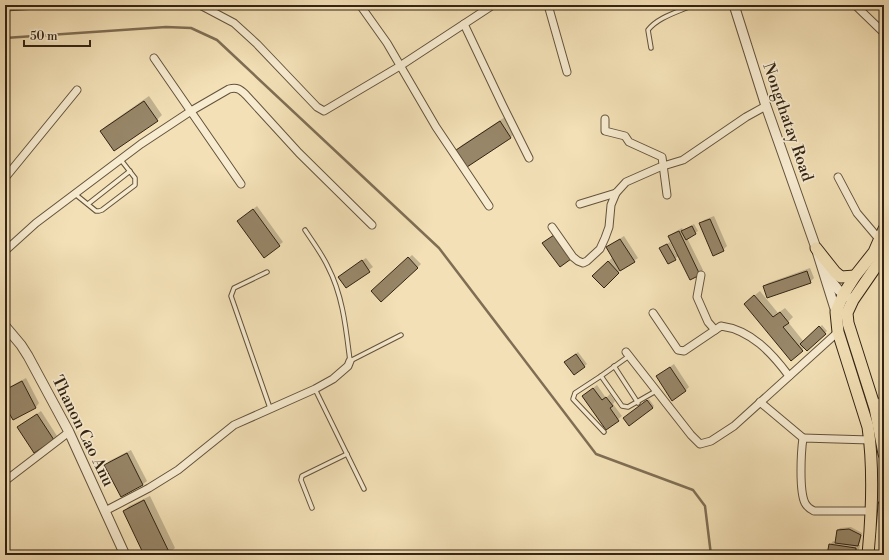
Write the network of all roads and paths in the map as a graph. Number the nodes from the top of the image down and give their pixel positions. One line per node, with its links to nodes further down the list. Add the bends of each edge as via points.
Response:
1 (32, 5): 2 (street); 10 (street)
2 (38, 5)
3 (200, 5): 15 (street, via 234,23 317,107 324,111)
4 (360, 5): 15 (street)
5 (493, 5): 11 (street)
6 (548, 5): 16 (street)
7 (693, 5): 13 (lane, via 652,25 648,30)
8 (734, 5): 18 (street, Nongthatay Road)
9 (855, 5): 12 (street)
10 (5, 7)
11 (464, 24): 15 (street); 21 (street)
12 (884, 32)
13 (651, 48)
14 (154, 58): 19 (street)
15 (400, 66): 33 (street, via 436,127)
16 (567, 72)
17 (77, 90): 26 (street)
18 (766, 106): 23 (street, via 684,160); 39 (street, Nongthatay Road)
19 (191, 111): 22 (street); 27 (street); 34 (street, via 229,90 240,90 299,153)
20 (604, 119): 23 (street, via 605,132 625,136 629,142 661,156)
21 (529, 158)
22 (121, 160): 24 (lane); 29 (street)
23 (663, 166): 28 (street, via 626,182); 30 (street)
24 (130, 171): 31 (lane); 31 (lane, via 135,178 135,185 99,211)
25 (838, 177): 38 (street, via 857,213)
26 (5, 178)
27 (241, 184)
28 (616, 193): 32 (street); 35 (street, via 611,205 610,227 600,249 587,262 582,263 573,257)
29 (75, 194): 31 (lane); 40 (street, via 36,223)
30 (667, 195)
31 (88, 204)
32 (580, 204)
33 (489, 206)
34 (372, 224)
35 (552, 227)
36 (884, 229): 38 (main road)
37 (305, 230): 54 (lane, via 328,268 339,294)
38 (879, 239): 44 (main road, via 874,252)
39 (816, 248): 44 (main road, via 835,272 841,276); 45 (street, via 832,282); 48 (street)
40 (5, 251)
41 (884, 255): 46 (main road)
42 (267, 272): 63 (lane, via 234,288 231,296)
43 (701, 274): 50 (street, via 697,297 708,322)
44 (855, 276): 45 (main road)
45 (843, 295): 46 (street); 48 (main road)
46 (853, 300): 48 (main road)
47 (653, 313): 50 (street, via 678,350 684,351)
48 (841, 313): 51 (main road); 64 (main road, via 848,323)
49 (5, 326): 65 (street, Thanon Cao Anu, via 28,356)
50 (715, 330): 57 (street, via 721,326 732,327 754,339 775,357)
51 (838, 332): 57 (street); 68 (main road)
52 (401, 334): 54 (lane)
53 (627, 354): 55 (lane); 59 (street)
54 (350, 361): 58 (street, via 344,371)
55 (614, 366): 56 (lane); 62 (lane)
56 (601, 376): 62 (lane, via 624,407); 66 (lane, via 575,393 573,399)
57 (789, 376): 61 (street)
58 (315, 389): 63 (street); 69 (lane)
59 (656, 391): 61 (street, via 700,444 711,441 728,430); 62 (lane)
60 (884, 398): 64 (street)
61 (760, 402): 67 (street)
62 (638, 403)
63 (270, 408): 75 (street, via 234,425 178,470)
64 (875, 408): 70 (main road)
65 (69, 432): 71 (street); 75 (street, Thanon Cao Anu)
66 (604, 432)
67 (803, 438): 68 (street); 76 (street, via 802,494 810,509)
68 (870, 440): 76 (main road)
69 (347, 454): 72 (lane); 74 (lane, via 302,476 301,480)
70 (884, 454)
71 (5, 481)
72 (364, 489)
73 (884, 505): 77 (main road)
74 (312, 508)
75 (105, 511): 78 (street, Thanon Cao Anu)
76 (872, 511): 79 (main road)
77 (882, 547)
78 (125, 555)
79 (868, 555)

